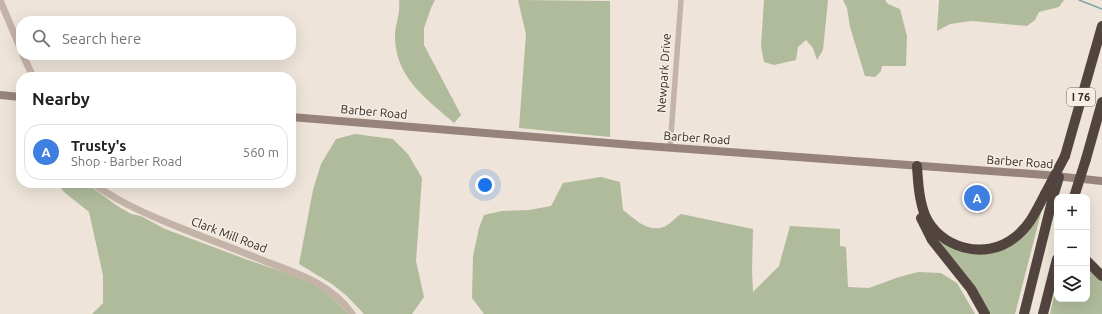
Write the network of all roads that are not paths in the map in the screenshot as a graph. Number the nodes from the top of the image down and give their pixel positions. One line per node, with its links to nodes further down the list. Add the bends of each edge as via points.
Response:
1 (0, 0): 4 (street)
2 (681, 0): 11 (street, Newpark Drive)
3 (1102, 26): 18 (highway, I 76, bridge, via 1065,156)
4 (16, 38)
5 (25, 60): 6 (street)
6 (30, 72)
7 (0, 95): 8 (main road)
8 (16, 97)
9 (1102, 102): 12 (highway, I 76)
10 (296, 117): 11 (main road, Barber Road)
11 (670, 148): 13 (main road, Barber Road)
12 (1086, 159): 16 (highway, I 76, bridge); 17 (highway, bridge)
13 (913, 166): 14 (main road, Barber Road); 18 (highway, via 926,215 931,224 949,241 966,248 995,248 1009,242 1031,222); 23 (highway, via 918,210 924,225)
14 (1102, 180)
15 (100, 188): 22 (street, Clark Mill Road, via 130,207 304,276 336,296)
16 (1075, 194)
17 (1080, 194)
18 (1049, 195): 24 (highway)
19 (1090, 264): 21 (highway)
20 (1055, 266): 25 (highway)
21 (1102, 276)
22 (352, 314)
23 (985, 314)
24 (1024, 314)
25 (1043, 314)

